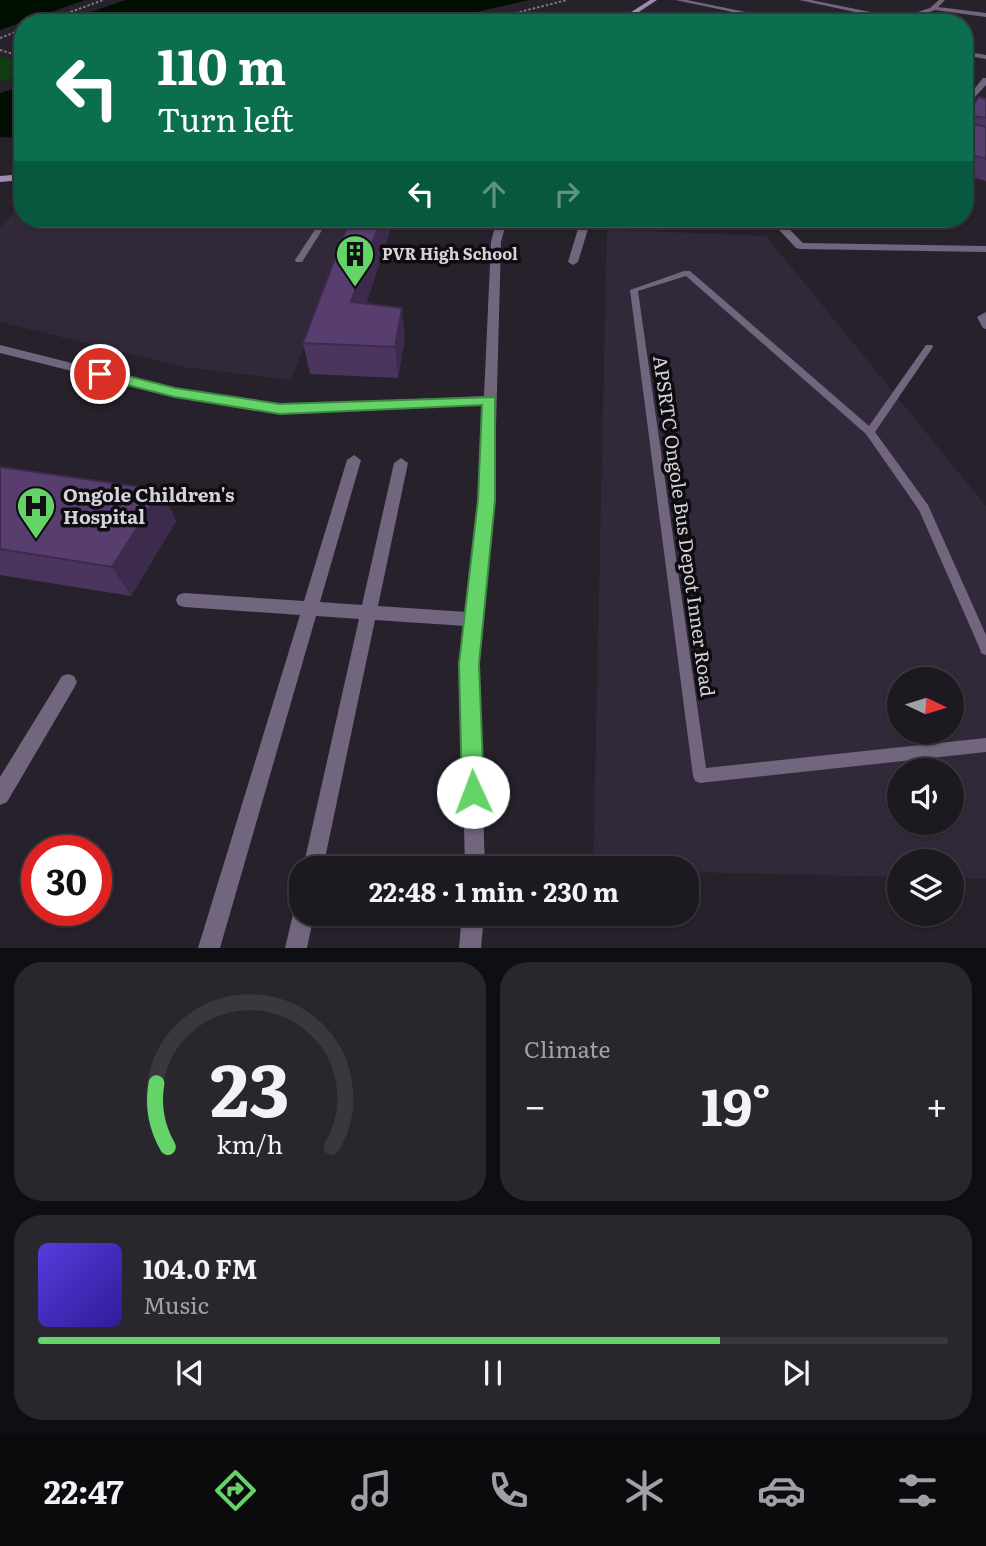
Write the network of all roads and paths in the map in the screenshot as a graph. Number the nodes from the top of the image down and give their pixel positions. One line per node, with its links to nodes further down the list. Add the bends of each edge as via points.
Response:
1 (103, 0): 9 (path)
2 (567, 0): 10 (path)
3 (654, 0): 11 (street)
4 (678, 0): 12 (street)
5 (802, 0): 7 (street)
6 (942, 0): 8 (street)
7 (828, 2): 13 (street)
8 (935, 8): 14 (street); 15 (street)
9 (65, 14)
10 (512, 14)
11 (631, 14)
12 (750, 14)
13 (876, 14)
14 (918, 14)
15 (986, 15)
16 (986, 80): 17 (street)
17 (973, 96)
18 (319, 228): 23 (lane)
19 (500, 228): 29 (street)
20 (583, 228): 24 (street)
21 (783, 228): 22 (street, via 800,246)
22 (986, 249)
23 (299, 260)
24 (573, 261)
25 (986, 315): 26 (lane, via 981,317)
26 (986, 326)
27 (929, 347): 30 (lane)
28 (0, 349): 29 (street, via 175,393 280,409)
29 (490, 400): 36 (street, via 487,500)
30 (870, 432): 37 (lane, APSRTC Ongole Bus Depot Inner Road, via 924,508); 39 (lane, APSRTC Ongole Bus Depot Inner Road, via 687,274 634,290 700,775)
31 (354, 460): 34 (street)
32 (401, 463): 35 (street)
33 (184, 600): 34 (street)
34 (311, 610): 35 (street); 45 (street)
35 (370, 615): 36 (street); 41 (street)
36 (474, 620): 42 (street, via 469,664)
37 (986, 649)
38 (68, 682): 40 (street)
39 (986, 746)
40 (0, 795)
41 (316, 856)
42 (475, 856)
43 (300, 926): 46 (street)
44 (472, 926): 47 (street)
45 (209, 947)
46 (296, 947)
47 (470, 947)

